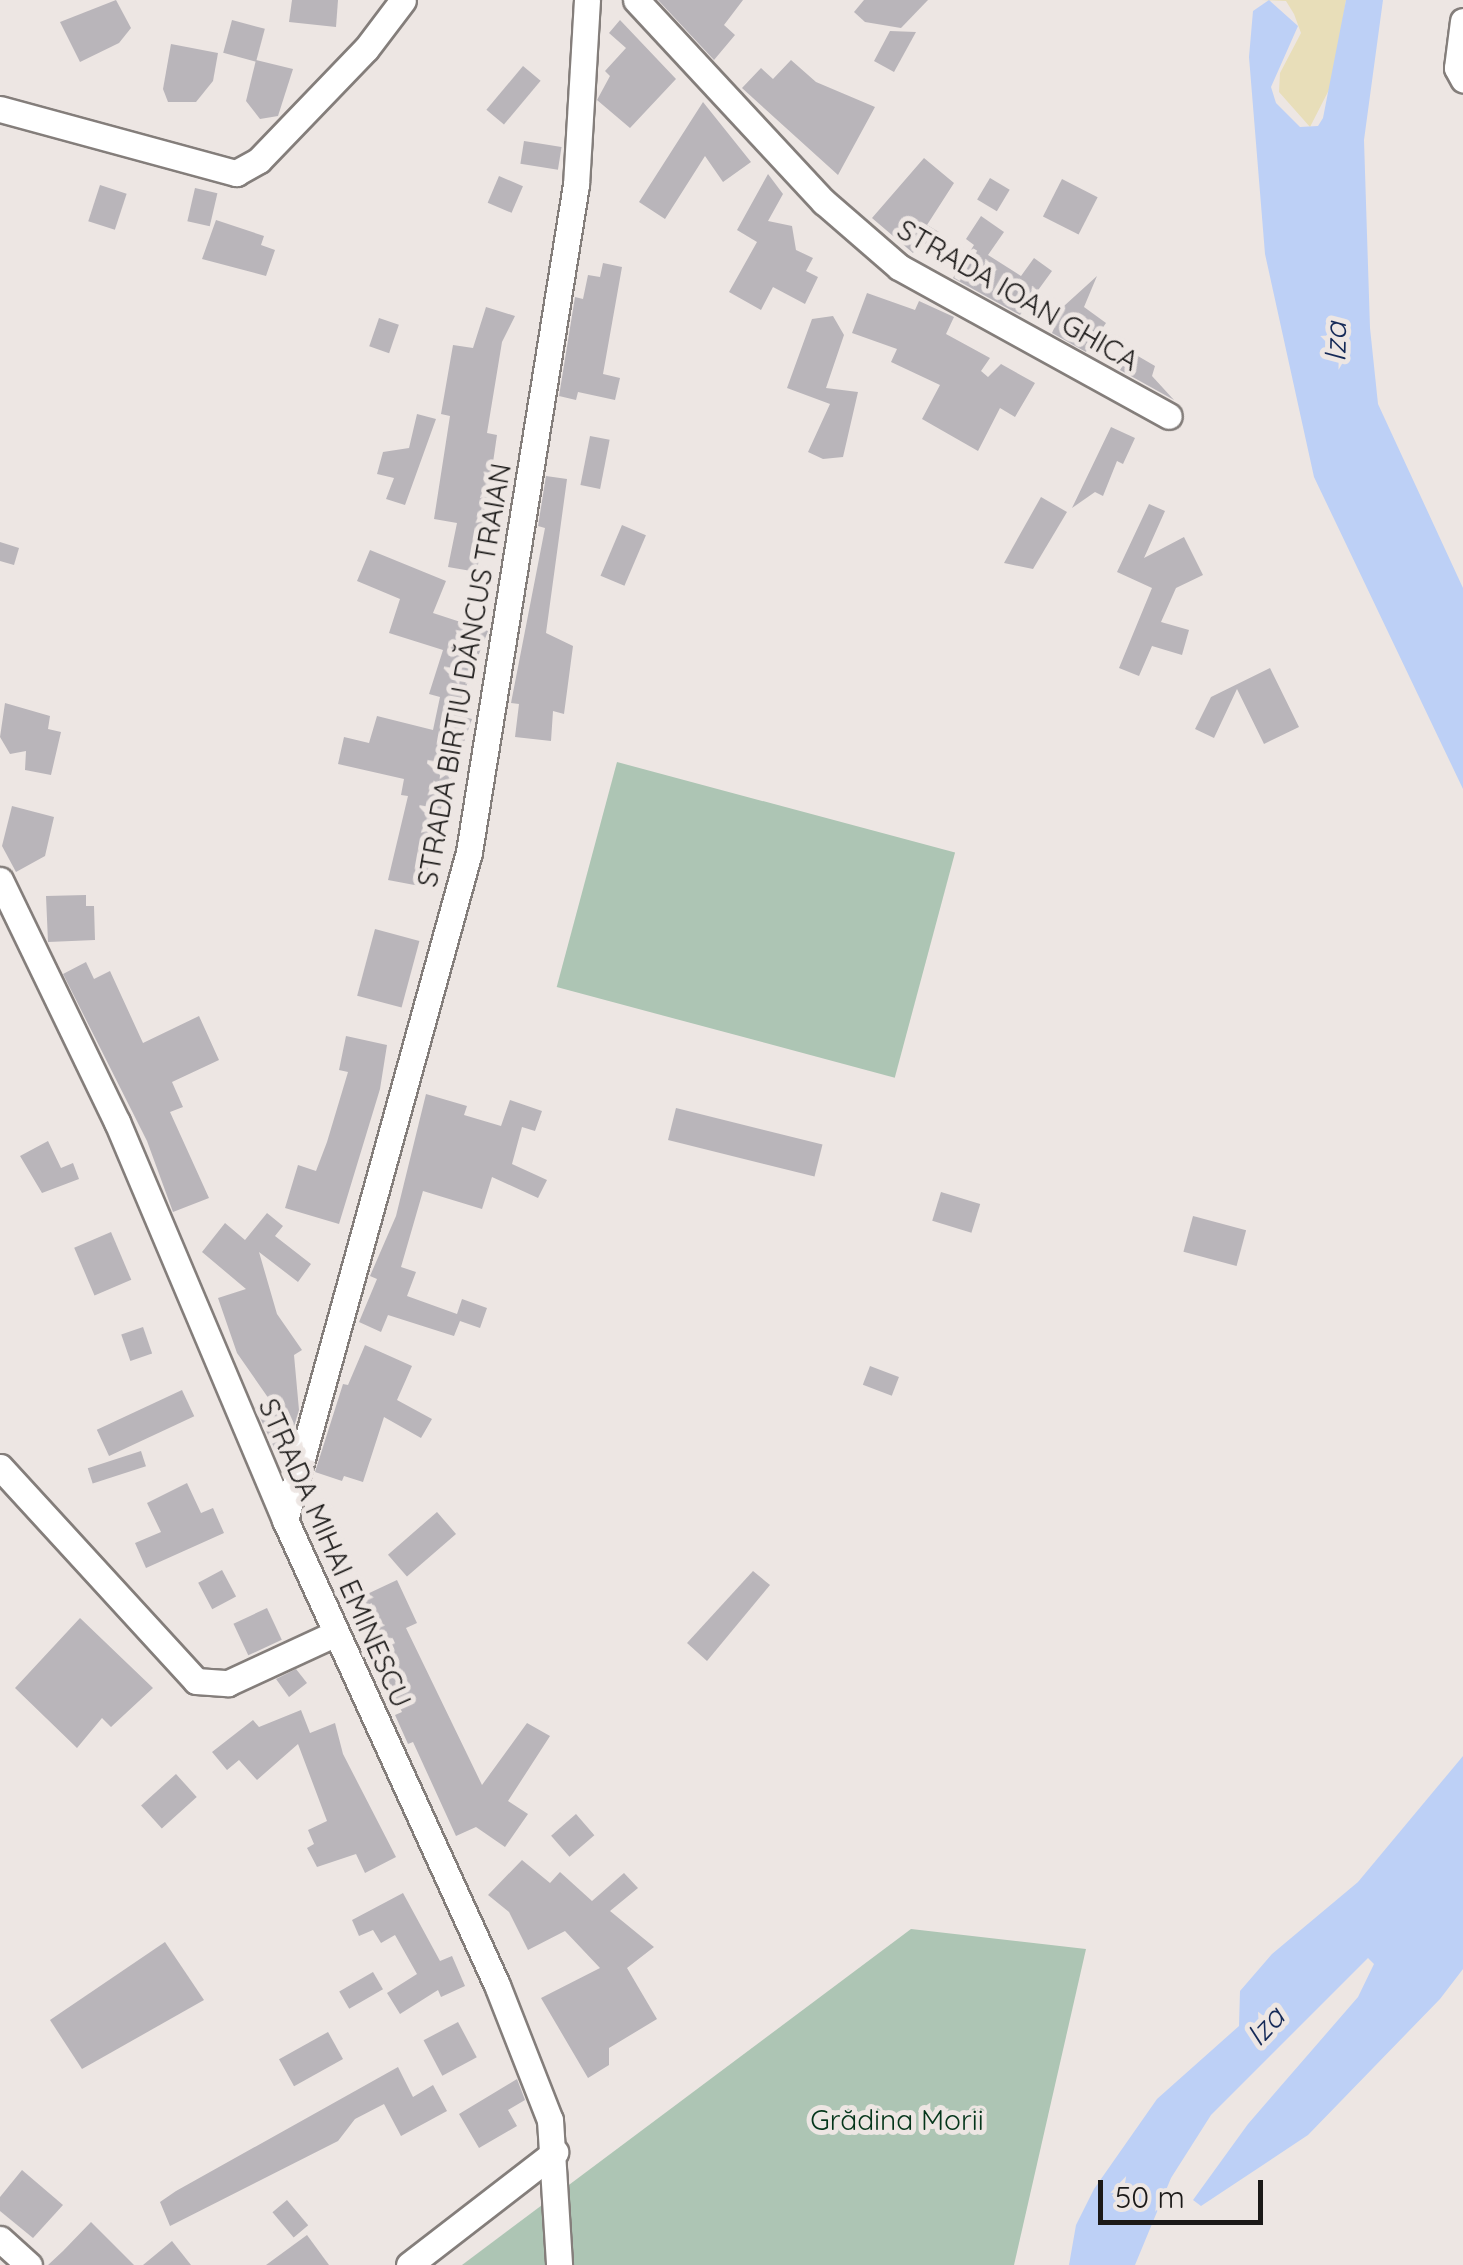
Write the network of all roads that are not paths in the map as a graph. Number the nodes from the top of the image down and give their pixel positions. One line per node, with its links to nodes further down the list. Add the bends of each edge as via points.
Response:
1 (404, 0): 6 (street, via 259,160 236,173)
2 (587, 0): 10 (street, STRADA BIRTIU DĂNCUS TRAIAN, via 576,185 469,852)
3 (636, 0): 7 (street, STRADA IOAN GHICA, via 824,202 898,267)
4 (1463, 21): 5 (street, via 1457,68)
5 (1463, 79)
6 (0, 109)
7 (1169, 416)
8 (0, 880): 10 (street, STRADA MIHAI EMINESCU, via 116,1122)
9 (0, 1467): 11 (street, via 196,1680 228,1683)
10 (285, 1520): 11 (street, STRADA MIHAI EMINESCU)
11 (336, 1633): 12 (street, STRADA MIHAI EMINESCU, via 497,1984)
12 (556, 2152): 15 (street); 16 (street, STRADA MIHAI EMINESCU)
13 (0, 2239): 14 (street)
14 (29, 2265)
15 (409, 2265)
16 (559, 2265)

